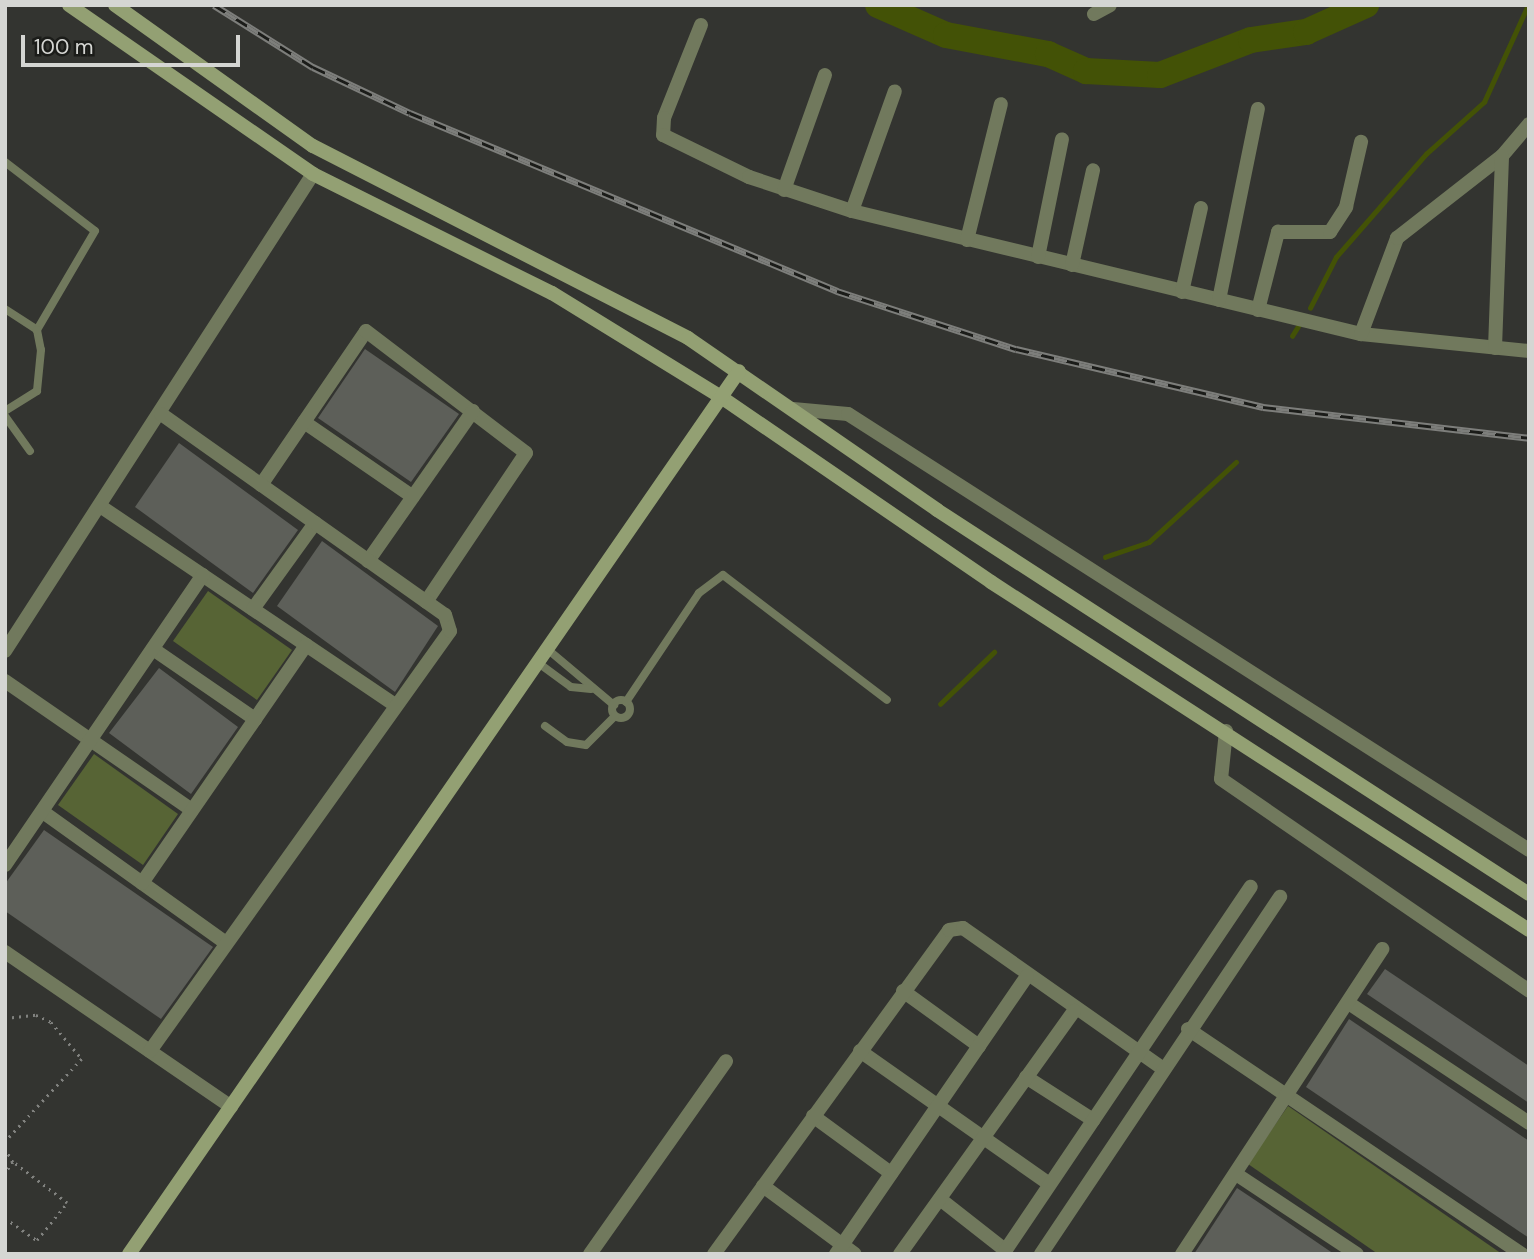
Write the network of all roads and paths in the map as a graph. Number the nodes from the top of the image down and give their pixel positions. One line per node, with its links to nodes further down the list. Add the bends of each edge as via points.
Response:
1 (69, 5): 16 (main road)
2 (115, 5): 31 (main road, via 313,146 555,268)
3 (1110, 5): 4 (street)
4 (1094, 14)
5 (701, 25): 17 (street, via 663,118 663,135)
6 (825, 75): 17 (street)
7 (895, 91): 19 (street)
8 (1001, 104): 20 (street)
9 (1258, 109): 24 (street)
10 (1529, 124): 13 (street)
11 (1062, 139): 21 (street)
12 (1361, 142): 26 (street, via 1346,206 1330,232 1278,232)
13 (1502, 156): 28 (street, via 1396,238); 29 (street)
14 (5, 162): 27 (lane, via 95,231)
15 (1093, 170): 22 (street)
16 (313, 174): 32 (main road, via 552,293); 36 (street)
17 (784, 190): 19 (street)
18 (1200, 208): 23 (street)
19 (852, 211): 20 (street)
20 (967, 240): 21 (street)
21 (1038, 257): 22 (street)
22 (1072, 265): 23 (street)
23 (1182, 292): 24 (street)
24 (1219, 300): 26 (street)
25 (5, 309): 27 (lane)
26 (1258, 310): 28 (street)
27 (37, 330): 35 (lane, via 37,391)
28 (1361, 334): 29 (street)
29 (1495, 348): 30 (street)
30 (1529, 351)
31 (739, 371): 32 (main road); 33 (main road)
32 (721, 397): 48 (main road); 61 (main road, via 991,582)
33 (793, 409): 65 (street, via 848,414); 69 (main road, via 949,518)
34 (473, 411): 37 (street, via 366,331); 40 (street); 45 (street, via 521,445 526,462)
35 (5, 413): 38 (lane)
36 (161, 414): 39 (street); 41 (street)
37 (304, 422): 39 (street); 40 (street)
38 (30, 451)
39 (261, 485): 42 (street)
40 (413, 497): 43 (street)
41 (100, 506): 44 (street); 50 (street)
42 (315, 523): 43 (street); 46 (street)
43 (368, 561): 45 (street)
44 (203, 575): 46 (street); 49 (street)
45 (426, 602): 57 (street, via 446,615 450,631)
46 (253, 609): 47 (street)
47 (306, 645): 57 (street); 59 (street)
48 (546, 648): 51 (main road); 53 (lane)
49 (153, 649): 59 (street); 62 (street)
50 (5, 651)
51 (537, 662): 53 (lane, via 571,687); 91 (main road)
52 (5, 681): 62 (street)
53 (591, 689): 56 (lane)
54 (887, 700): 55 (lane, via 723,575 699,593)
55 (626, 702): 56 (lane); 58 (lane, via 629,715)
56 (614, 705): 58 (lane)
57 (396, 706): 72 (street)
58 (615, 716): 60 (lane, via 586,746 567,742)
59 (255, 719): 63 (street)
60 (545, 726)
61 (1226, 731): 71 (main road); 77 (street, via 1221,779)
62 (92, 741): 63 (street); 64 (street)
63 (192, 810): 67 (street)
64 (43, 812): 66 (street); 67 (street)
65 (1529, 850)
66 (5, 865)
67 (142, 883): 72 (street)
68 (1251, 887): 85 (street)
69 (1529, 894)
70 (1280, 897): 81 (street)
71 (1529, 930)
72 (226, 943): 83 (street)
73 (1382, 949): 78 (street)
74 (5, 952): 83 (street)
75 (1027, 976): 76 (street, via 955,927); 79 (street); 82 (street)
76 (902, 991): 82 (street); 84 (street)
77 (1529, 991)
78 (1350, 1004): 89 (street); 94 (street)
79 (1074, 1011): 85 (street); 88 (street)
80 (5, 1018): 96 (path, via 36,1015 51,1022 82,1059)
81 (1188, 1029): 87 (street); 89 (street)
82 (979, 1046): 90 (street)
83 (150, 1051): 91 (street)
84 (860, 1051): 90 (street); 92 (street)
85 (1138, 1052): 87 (street); 93 (street)
86 (726, 1061): 109 (street)
87 (1161, 1068): 113 (street)
88 (1026, 1077): 93 (street); 95 (street)
89 (1286, 1098): 101 (street); 116 (street)
90 (939, 1104): 95 (street); 99 (street)
91 (231, 1107): 108 (main road)
92 (813, 1116): 99 (street); 103 (street)
93 (1093, 1120): 102 (street)
94 (1529, 1123)
95 (984, 1137): 102 (street); 104 (street)
96 (5, 1142)
97 (5, 1147): 98 (path)
98 (13, 1162): 100 (path); 105 (path, via 67,1203 37,1240)
99 (891, 1173): 106 (street)
100 (5, 1174)
101 (1236, 1174): 114 (street); 115 (street)
102 (1049, 1184): 107 (street)
103 (762, 1186): 106 (street); 110 (street)
104 (940, 1199): 107 (street); 112 (street)
105 (5, 1218)
106 (839, 1250): 111 (street)
107 (1004, 1252)
108 (129, 1254)
109 (590, 1254)
110 (714, 1254)
111 (855, 1254)
112 (900, 1254)
113 (1041, 1254)
114 (1182, 1254)
115 (1357, 1254)
116 (1522, 1254)

